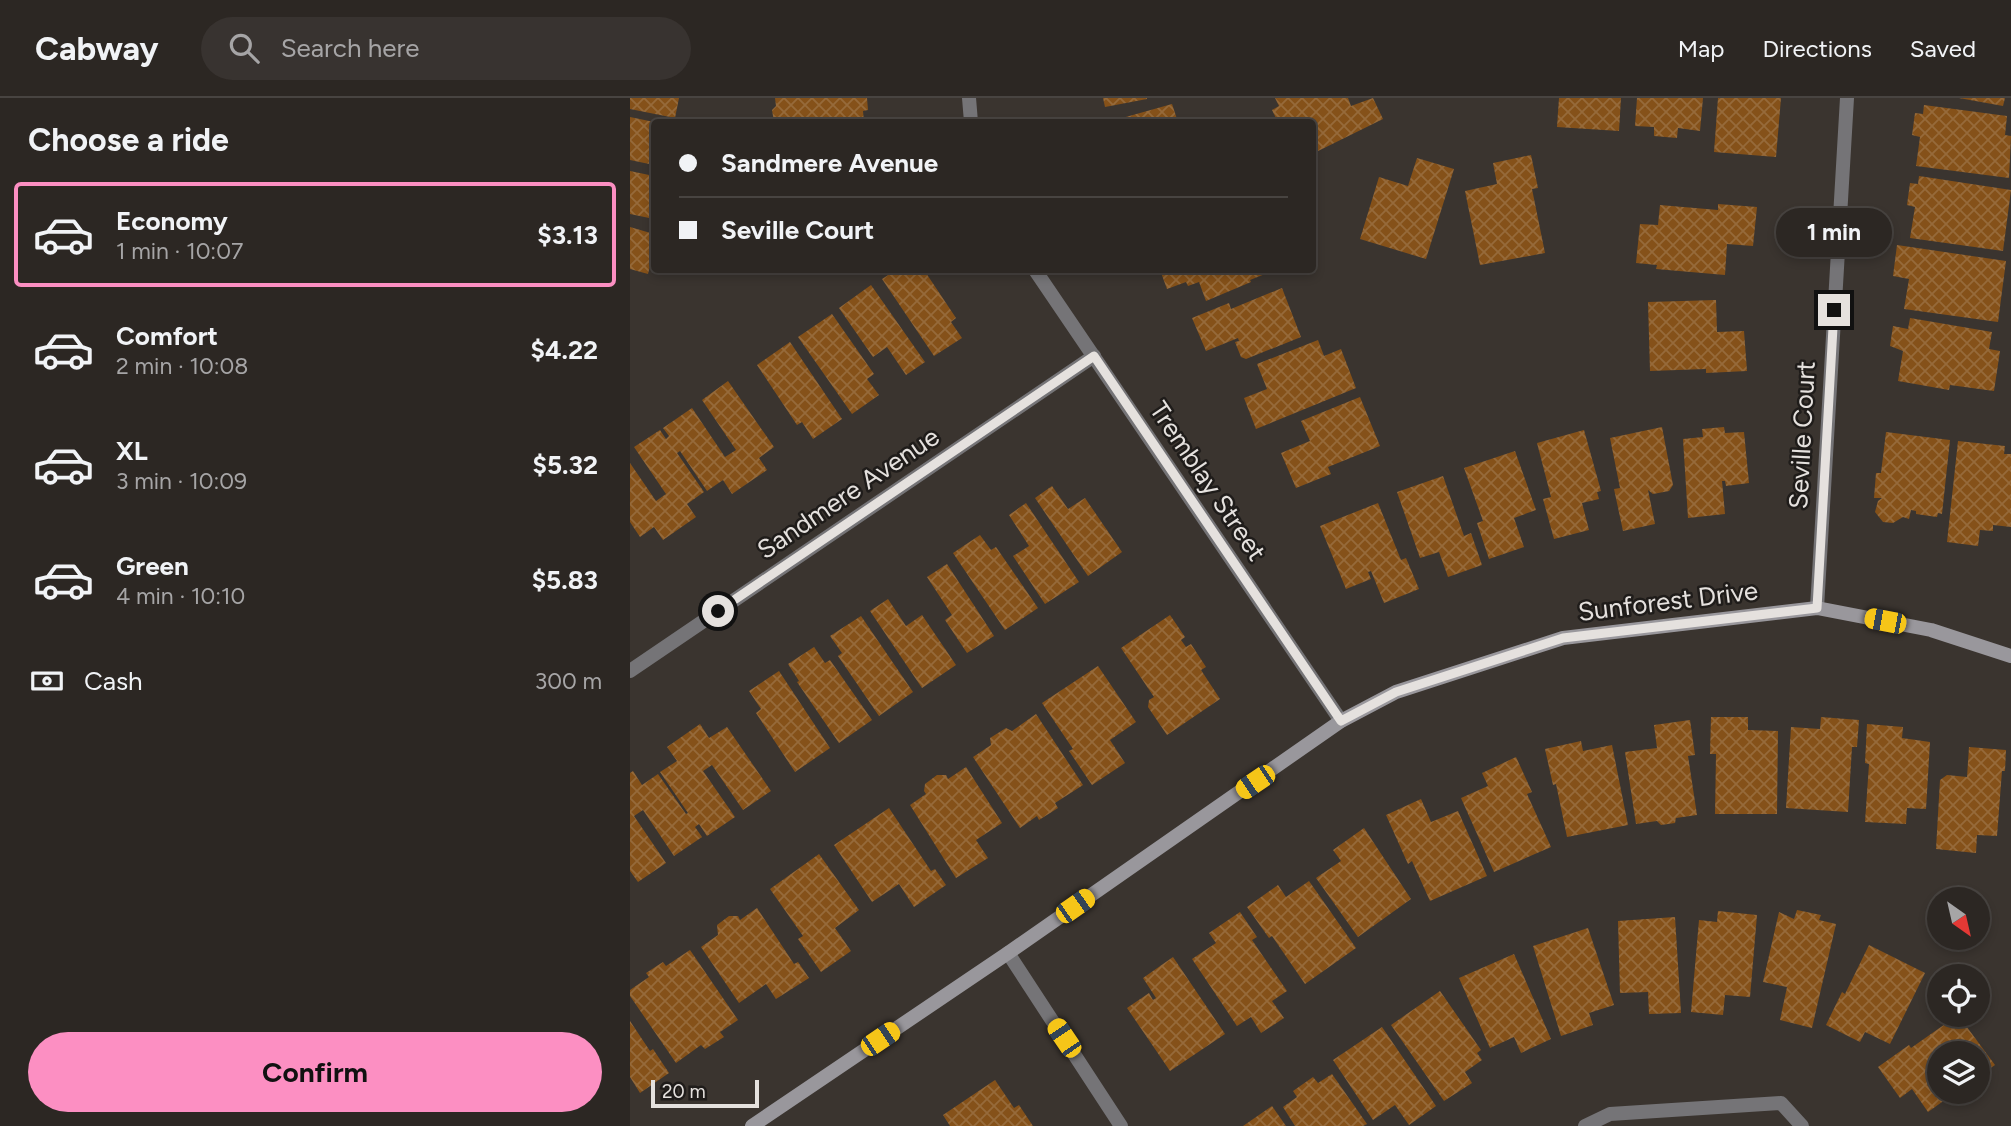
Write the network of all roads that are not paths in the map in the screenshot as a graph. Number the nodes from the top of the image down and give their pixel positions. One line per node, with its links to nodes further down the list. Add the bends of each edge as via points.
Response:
1 (970, 98): 3 (street)
2 (1847, 98): 6 (street, Seville Court)
3 (971, 119)
4 (1037, 273): 5 (street, Tremblay Street)
5 (1094, 356): 8 (street, Sandmere Avenue); 9 (street, Tremblay Street)
6 (1817, 608): 7 (street, Sunforest Drive, via 1931,630); 9 (street, Sunforest Drive, via 1563,638 1396,692)
7 (2011, 656)
8 (630, 671)
9 (1341, 721): 10 (street, Sunforest Drive)
10 (1008, 953): 11 (street, Sunforest Drive); 12 (street)
11 (752, 1126)
12 (1121, 1126)
13 (1585, 1126): 14 (street, via 1610,1114 1781,1103)
14 (1802, 1126)

